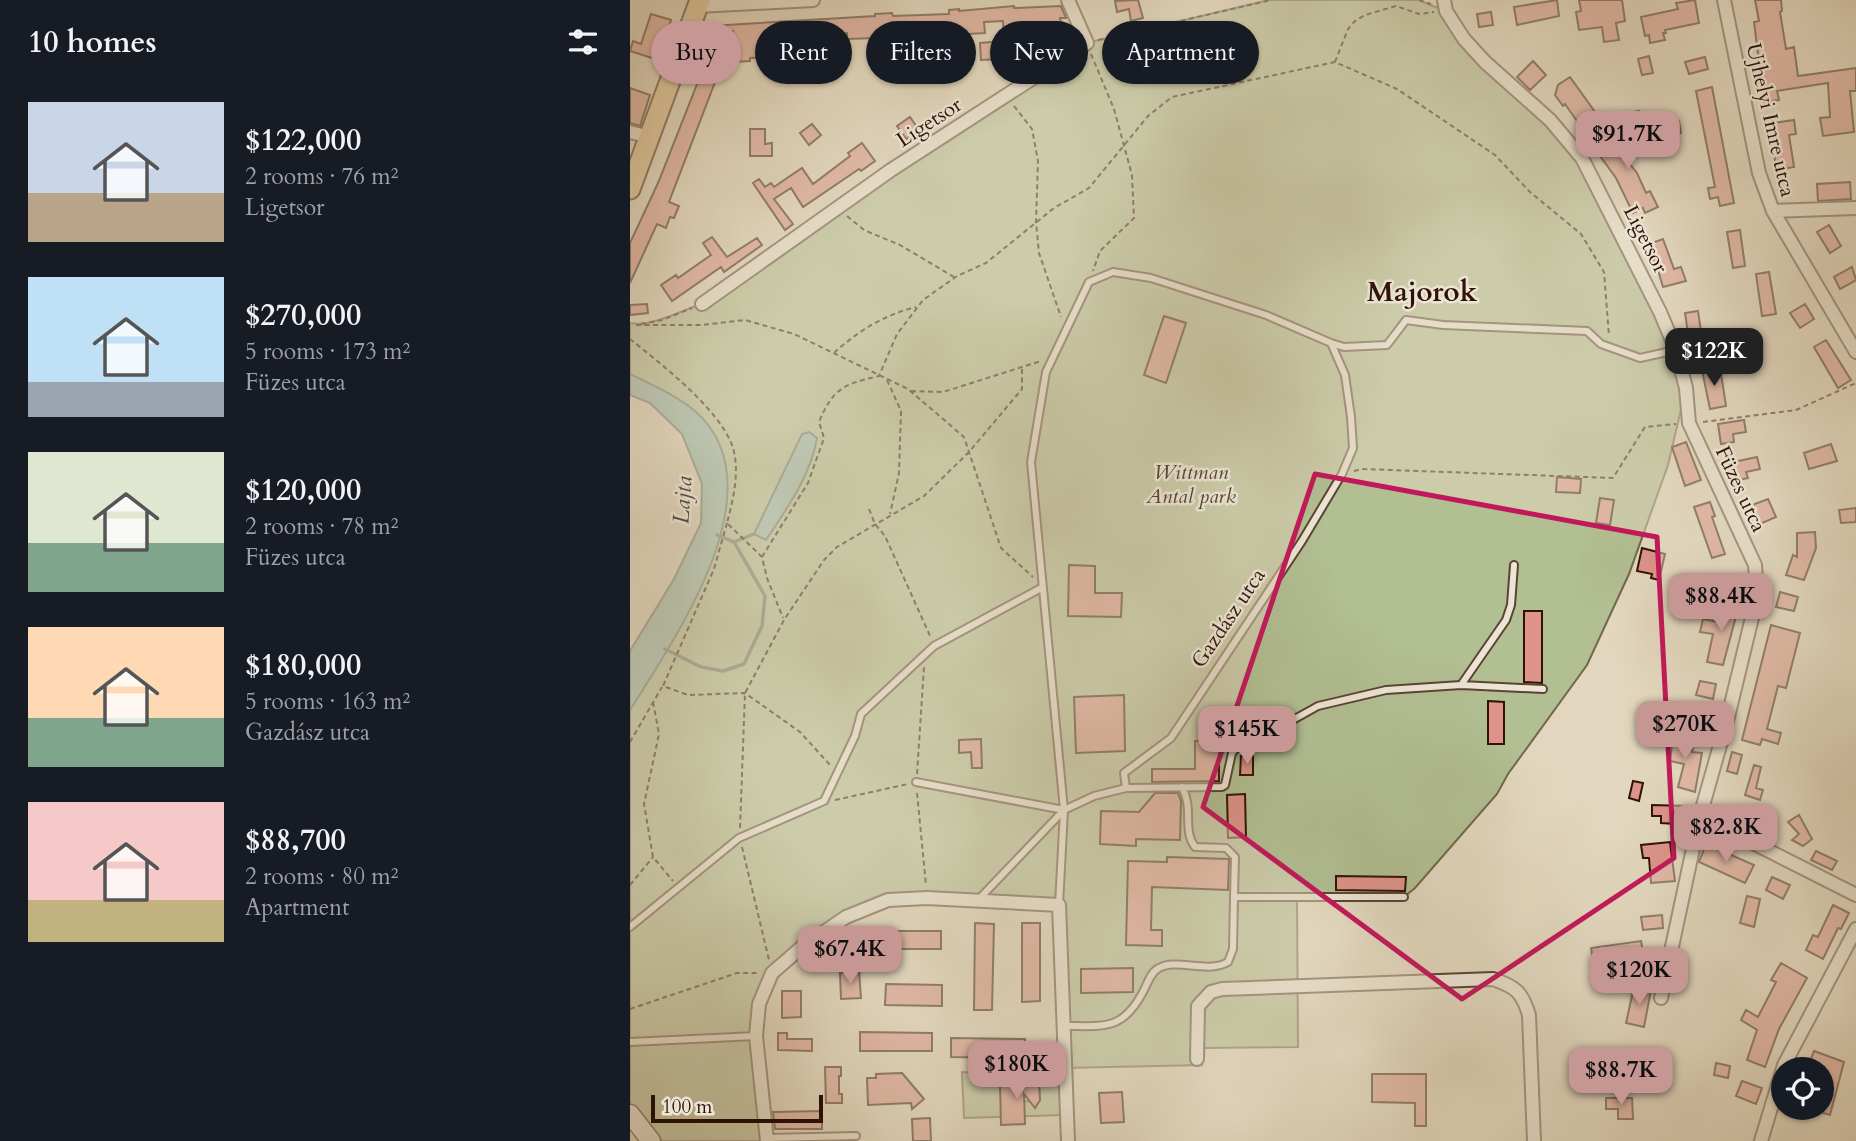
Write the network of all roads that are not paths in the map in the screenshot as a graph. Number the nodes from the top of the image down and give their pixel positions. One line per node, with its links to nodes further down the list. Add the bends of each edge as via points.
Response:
1 (813, 0): 4 (street)
2 (1068, 0): 11 (street, Ligetsor, via 1087,43 891,170)
3 (1724, 0): 10 (street, Ujhelyi Imre utca, via 1759,173)
4 (699, 3): 7 (main road)
5 (1445, 5): 13 (street, Ligetsor, via 1464,39 1582,158)
6 (630, 132): 7 (street)
7 (650, 137): 8 (main road)
8 (630, 189)
9 (1856, 208): 10 (street)
10 (1773, 211): 14 (street, Ujhelyi Imre utca)
11 (702, 303)
12 (1331, 343): 13 (lane, via 1344,347 1387,345 1406,320 1587,331 1601,344 1640,358); 17 (lane, via 1266,315 1151,278 1113,272 1089,282 1046,372 1031,462); 21 (lane, Gazdász utca, via 1345,375 1351,417 1353,448 1342,474 1171,738 1124,773)
13 (1676, 350): 15 (street, Ligetsor)
14 (1856, 352)
15 (1689, 424): 24 (street, Füzes utca, via 1755,565 1757,597)
16 (1514, 565): 18 (lane, via 1506,620)
17 (1043, 587): 23 (lane); 30 (lane, via 934,646 861,714 824,801 739,838)
18 (1461, 685): 19 (lane); 22 (lane, via 1386,690 1318,706 1239,745 1222,787)
19 (1543, 688)
20 (916, 782): 23 (lane)
21 (1126, 788): 22 (lane); 23 (lane)
22 (1182, 788): 26 (lane, via 1188,798 1189,839 1195,847 1226,848 1235,858)
23 (1064, 810): 28 (lane); 29 (lane)
24 (1700, 816): 25 (street); 32 (street, Füzes utca)
25 (1856, 895)
26 (1234, 897): 27 (lane); 33 (lane, via 1233,949 1228,962 1213,967 1157,968 1120,1022 1105,1027)
27 (1404, 897)
28 (977, 901): 29 (street); 34 (street, via 888,900 846,917 772,973 759,1004)
29 (1059, 905): 33 (street)
30 (630, 927)
31 (1856, 929): 43 (street, via 1784,1065)
32 (1661, 998)
33 (1064, 1026): 41 (street)
34 (756, 1036): 35 (lane); 39 (street)
35 (630, 1042)
36 (1197, 1059): 42 (street, via 1198,1006 1211,992 1222,989 1493,979 1512,986 1524,998 1529,1015)
37 (630, 1114): 40 (main road)
38 (856, 1136): 39 (lane)
39 (766, 1140)
40 (651, 1141)
41 (1068, 1141)
42 (1534, 1141)
43 (1761, 1141)

